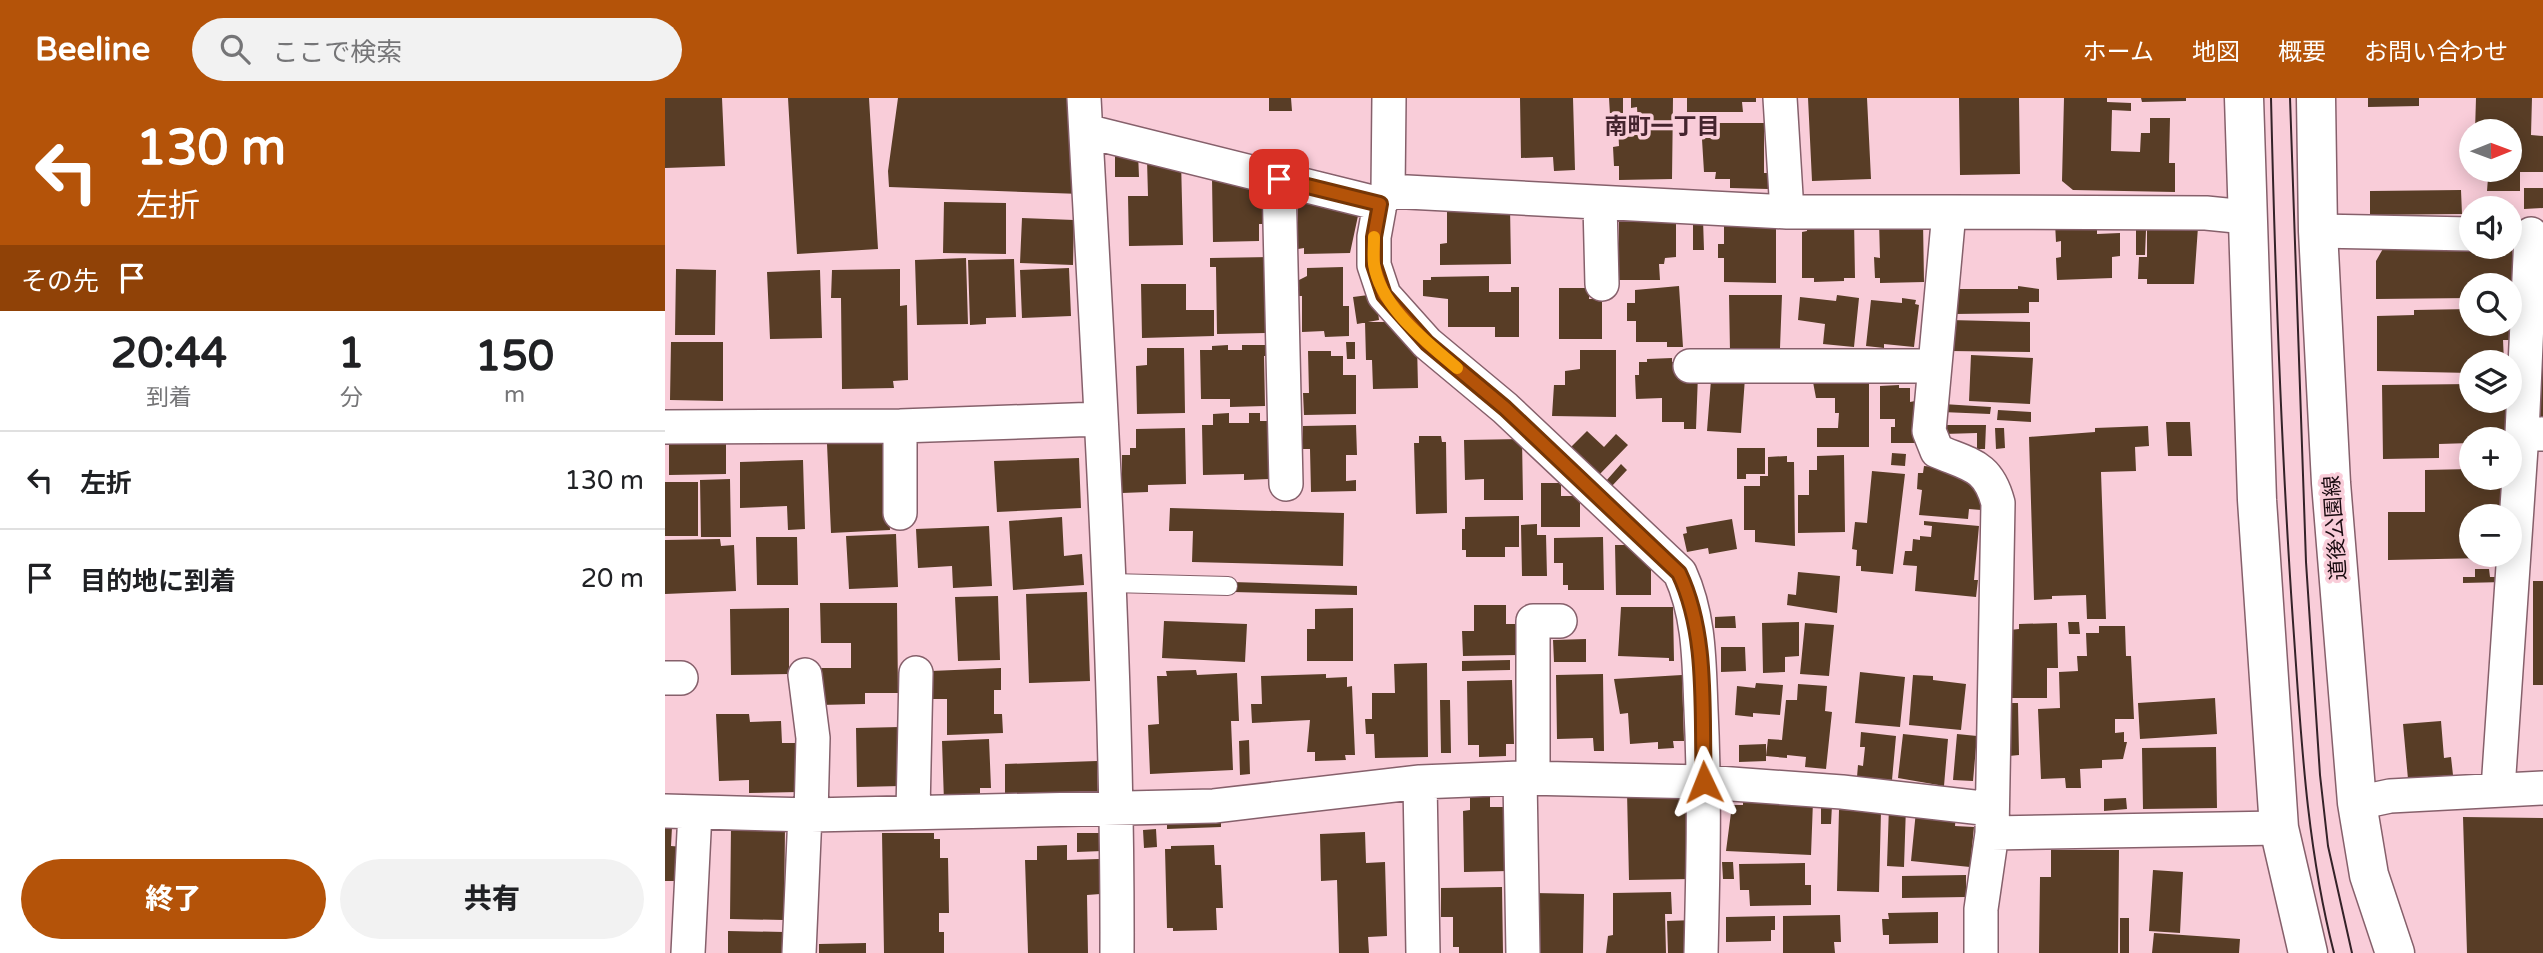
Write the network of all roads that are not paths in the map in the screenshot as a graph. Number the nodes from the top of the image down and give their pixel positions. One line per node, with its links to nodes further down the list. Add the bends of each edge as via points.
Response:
1 (1084, 98): 6 (street)
2 (1389, 98): 8 (street)
3 (1780, 98): 10 (street)
4 (2244, 98): 12 (main road)
5 (2316, 98): 13 (main road, 道後公園線)
6 (1086, 131): 7 (street); 19 (street)
7 (1279, 179): 8 (street); 23 (street)
8 (1384, 198): 9 (street); 32 (street, via 1374,237 1374,265 1384,295 1427,343 1505,408 1679,573 1692,599 1698,639)
9 (1600, 204): 10 (street); 16 (street)
10 (1787, 212): 11 (street)
11 (1949, 212): 12 (street); 18 (street)
12 (2246, 216): 41 (main road, via 2257,500)
13 (2318, 231): 15 (street); 35 (main road, 道後公園線, via 2331,482)
14 (2528, 233): 22 (street)
15 (2459, 234)
16 (1602, 284)
17 (1689, 366): 18 (street)
18 (1935, 366): 40 (street, via 1929,431 1937,451 1980,470 1992,482 1998,503)
19 (1100, 419): 20 (street); 25 (street)
20 (900, 426): 21 (street); 24 (street)
21 (665, 427)
22 (2533, 433): 34 (street)
23 (1286, 484)
24 (900, 513)
25 (1111, 583): 26 (lane); 36 (street)
26 (1228, 586)
27 (1560, 621): 30 (street, via 1533,621)
28 (916, 673): 37 (street)
29 (805, 675): 39 (street, via 813,738)
30 (1527, 778): 31 (street); 32 (street); 46 (street)
31 (1420, 782): 36 (street, via 1214,806); 45 (street)
32 (1704, 782): 40 (street, via 1842,792); 47 (street)
33 (2543, 788): 34 (street)
34 (2498, 789): 35 (street, via 2390,796)
35 (2357, 803): 50 (main road, 道後公園線, via 2369,875)
36 (1118, 809): 37 (street); 44 (street)
37 (913, 811): 39 (street)
38 (680, 812): 39 (street); 42 (street)
39 (808, 814): 43 (street)
40 (1991, 821): 41 (street); 48 (street)
41 (2279, 828): 49 (main road)
42 (688, 953)
43 (799, 953)
44 (1117, 953)
45 (1423, 953)
46 (1523, 953)
47 (1701, 953)
48 (1981, 953)
49 (2308, 953)
50 (2395, 953)

